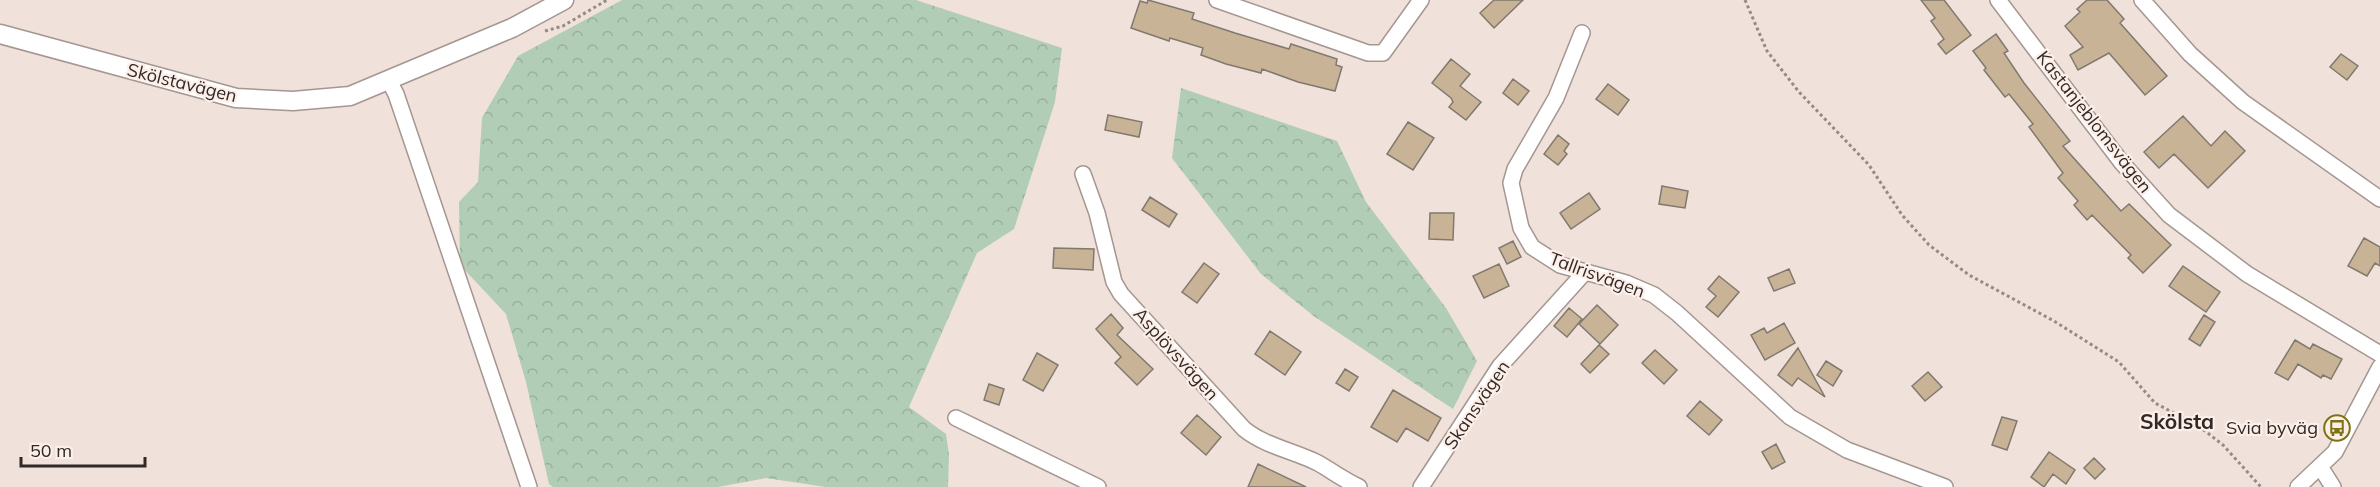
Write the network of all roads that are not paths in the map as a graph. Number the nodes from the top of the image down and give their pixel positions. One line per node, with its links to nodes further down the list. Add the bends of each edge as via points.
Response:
1 (564, 0): 8 (street, Skölstavägen, via 512,28)
2 (1217, 0): 3 (street, via 1368,53 1383,53)
3 (1421, 0)
4 (1998, 0): 12 (street, Kastanjeblomsvägen, via 2122,163 2169,215 2247,274)
5 (2142, 0): 10 (street, via 2190,54 2243,102)
6 (1582, 33): 11 (street, Tallrisvägen, via 1556,98 1510,183 1521,228 1532,247 1560,265)
7 (0, 34): 8 (street, Skölstavägen, via 236,98 293,101 350,96)
8 (389, 81): 17 (street)
9 (1083, 174): 16 (street, Asplövsvägen, via 1120,294 1244,429 1255,438 1319,464)
10 (2380, 199)
11 (1585, 272): 20 (street, Skansvägen, via 1500,366); 21 (street, Tallrisvägen, via 1654,295 1790,417 1847,450)
12 (2380, 354)
13 (2380, 368): 15 (street, via 2334,452)
14 (956, 418): 18 (street)
15 (2320, 468): 22 (street); 23 (street)
16 (1336, 482): 19 (street)
17 (529, 487)
18 (1098, 487)
19 (1359, 487)
20 (1421, 487)
21 (1945, 487)
22 (2298, 487)
23 (2333, 487)

